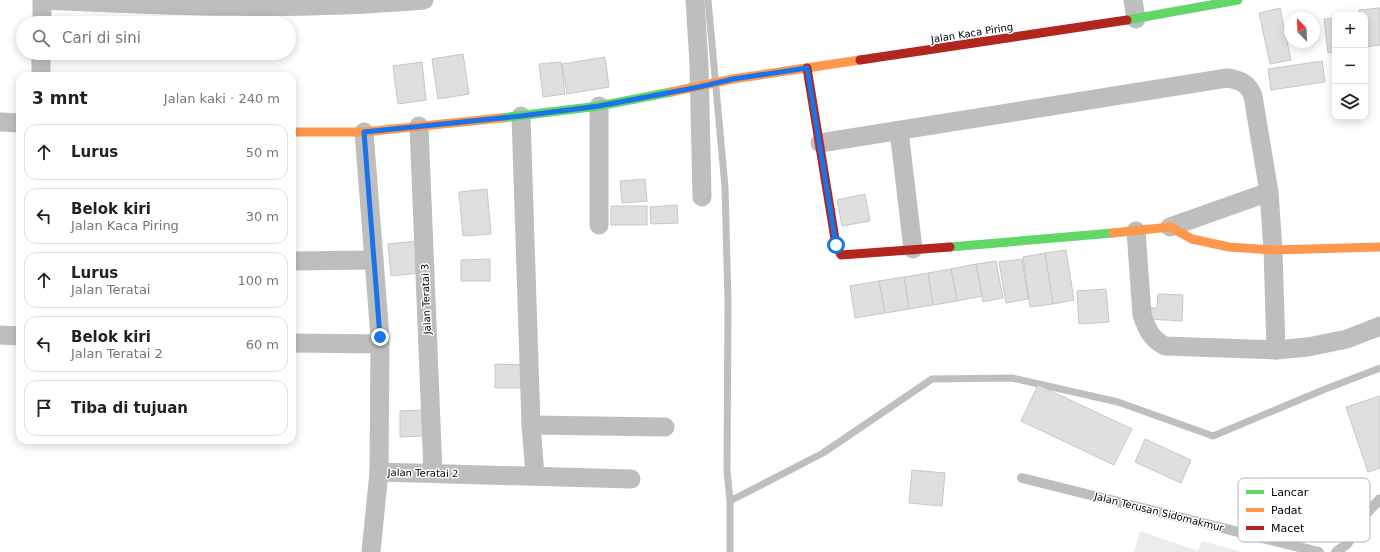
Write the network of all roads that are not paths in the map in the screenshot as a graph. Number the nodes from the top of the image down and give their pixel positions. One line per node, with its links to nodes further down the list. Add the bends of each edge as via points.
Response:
1 (43, 0): 6 (street, via 171,6); 7 (street)
2 (424, 0): 6 (street)
3 (695, 0): 12 (street)
4 (1133, 0): 8 (street)
5 (1238, 0): 8 (street, Jalan Kaca Piring)
6 (366, 2)
7 (42, 16)
8 (1136, 19): 10 (street, Jalan Kaca Piring)
9 (41, 60): 11 (street)
10 (807, 68): 12 (street, Jalan Kaca Piring); 21 (street)
11 (41, 72)
12 (704, 86): 13 (street, Jalan Kaca Piring); 23 (street)
13 (599, 106): 14 (street, Jalan Kaca Piring); 24 (street)
14 (521, 116): 17 (street, Jalan Kaca Piring); 38 (street)
15 (0, 122): 16 (street)
16 (16, 123)
17 (419, 126): 20 (street, Jalan Kaca Piring); 41 (street, Jalan Teratai 3)
18 (898, 131): 21 (street); 22 (street, via 1227,78 1238,79 1249,87 1252,96); 28 (street)
19 (296, 132): 20 (street, Jalan Kaca Piring)
20 (364, 132): 30 (street, Jalan Teratai 2)
21 (820, 142): 28 (street, via 836,245 841,254 849,257)
22 (1269, 192): 25 (street); 29 (street)
23 (702, 196)
24 (599, 225)
25 (1170, 227): 26 (street); 29 (street, via 1192,239 1214,244)
26 (1136, 231): 28 (street); 37 (street, via 1142,315 1146,328 1155,341 1175,348)
27 (1380, 247): 29 (street)
28 (913, 249)
29 (1273, 250): 37 (street)
30 (374, 260): 31 (street); 36 (street, Jalan Teratai 2)
31 (296, 261)
32 (1380, 326): 37 (street, via 1347,339)
33 (0, 334): 34 (street)
34 (16, 336)
35 (296, 343): 36 (street)
36 (380, 344): 40 (street, Jalan Teratai 2)
37 (1276, 350)
38 (531, 425): 39 (street); 42 (street)
39 (665, 427)
40 (379, 472): 41 (street, Jalan Teratai 2); 50 (street)
41 (434, 473): 42 (street, Jalan Teratai 2)
42 (535, 475): 44 (street, Jalan Teratai 2)
43 (1022, 478): 47 (lane, Jalan Terusan Sidomakmur)
44 (631, 479)
45 (1380, 498): 46 (lane)
46 (1370, 509)
47 (1238, 532)
48 (1279, 542): 51 (lane, Jalan Terusan Sidomakmur)
49 (1348, 542): 52 (lane)
50 (371, 552)
51 (1319, 552)
52 (1336, 552)

